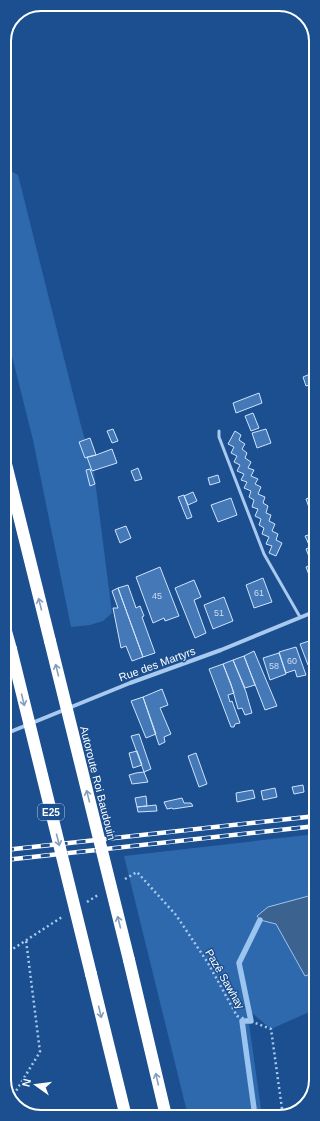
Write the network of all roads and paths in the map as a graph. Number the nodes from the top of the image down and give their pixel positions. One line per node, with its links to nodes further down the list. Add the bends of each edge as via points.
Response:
1 (219, 431): 4 (lane, via 219,437 264,554)
2 (11, 484): 12 (highway, Autoroute Roi Baudouin, one-way to 2, bridge)
3 (309, 614): 4 (street, Rue des Martyrs)
4 (300, 617): 6 (street, Rue des Martyrs)
5 (11, 653): 11 (highway, E25, one-way to 11, bridge)
6 (11, 731)
7 (136, 872): 10 (path, Pazê Sawhay, via 176,915 208,963 237,1016 271,1029)
8 (26, 940): 9 (path, via 40,1052)
9 (14, 1093)
10 (282, 1109)
11 (125, 1110)
12 (165, 1110)

